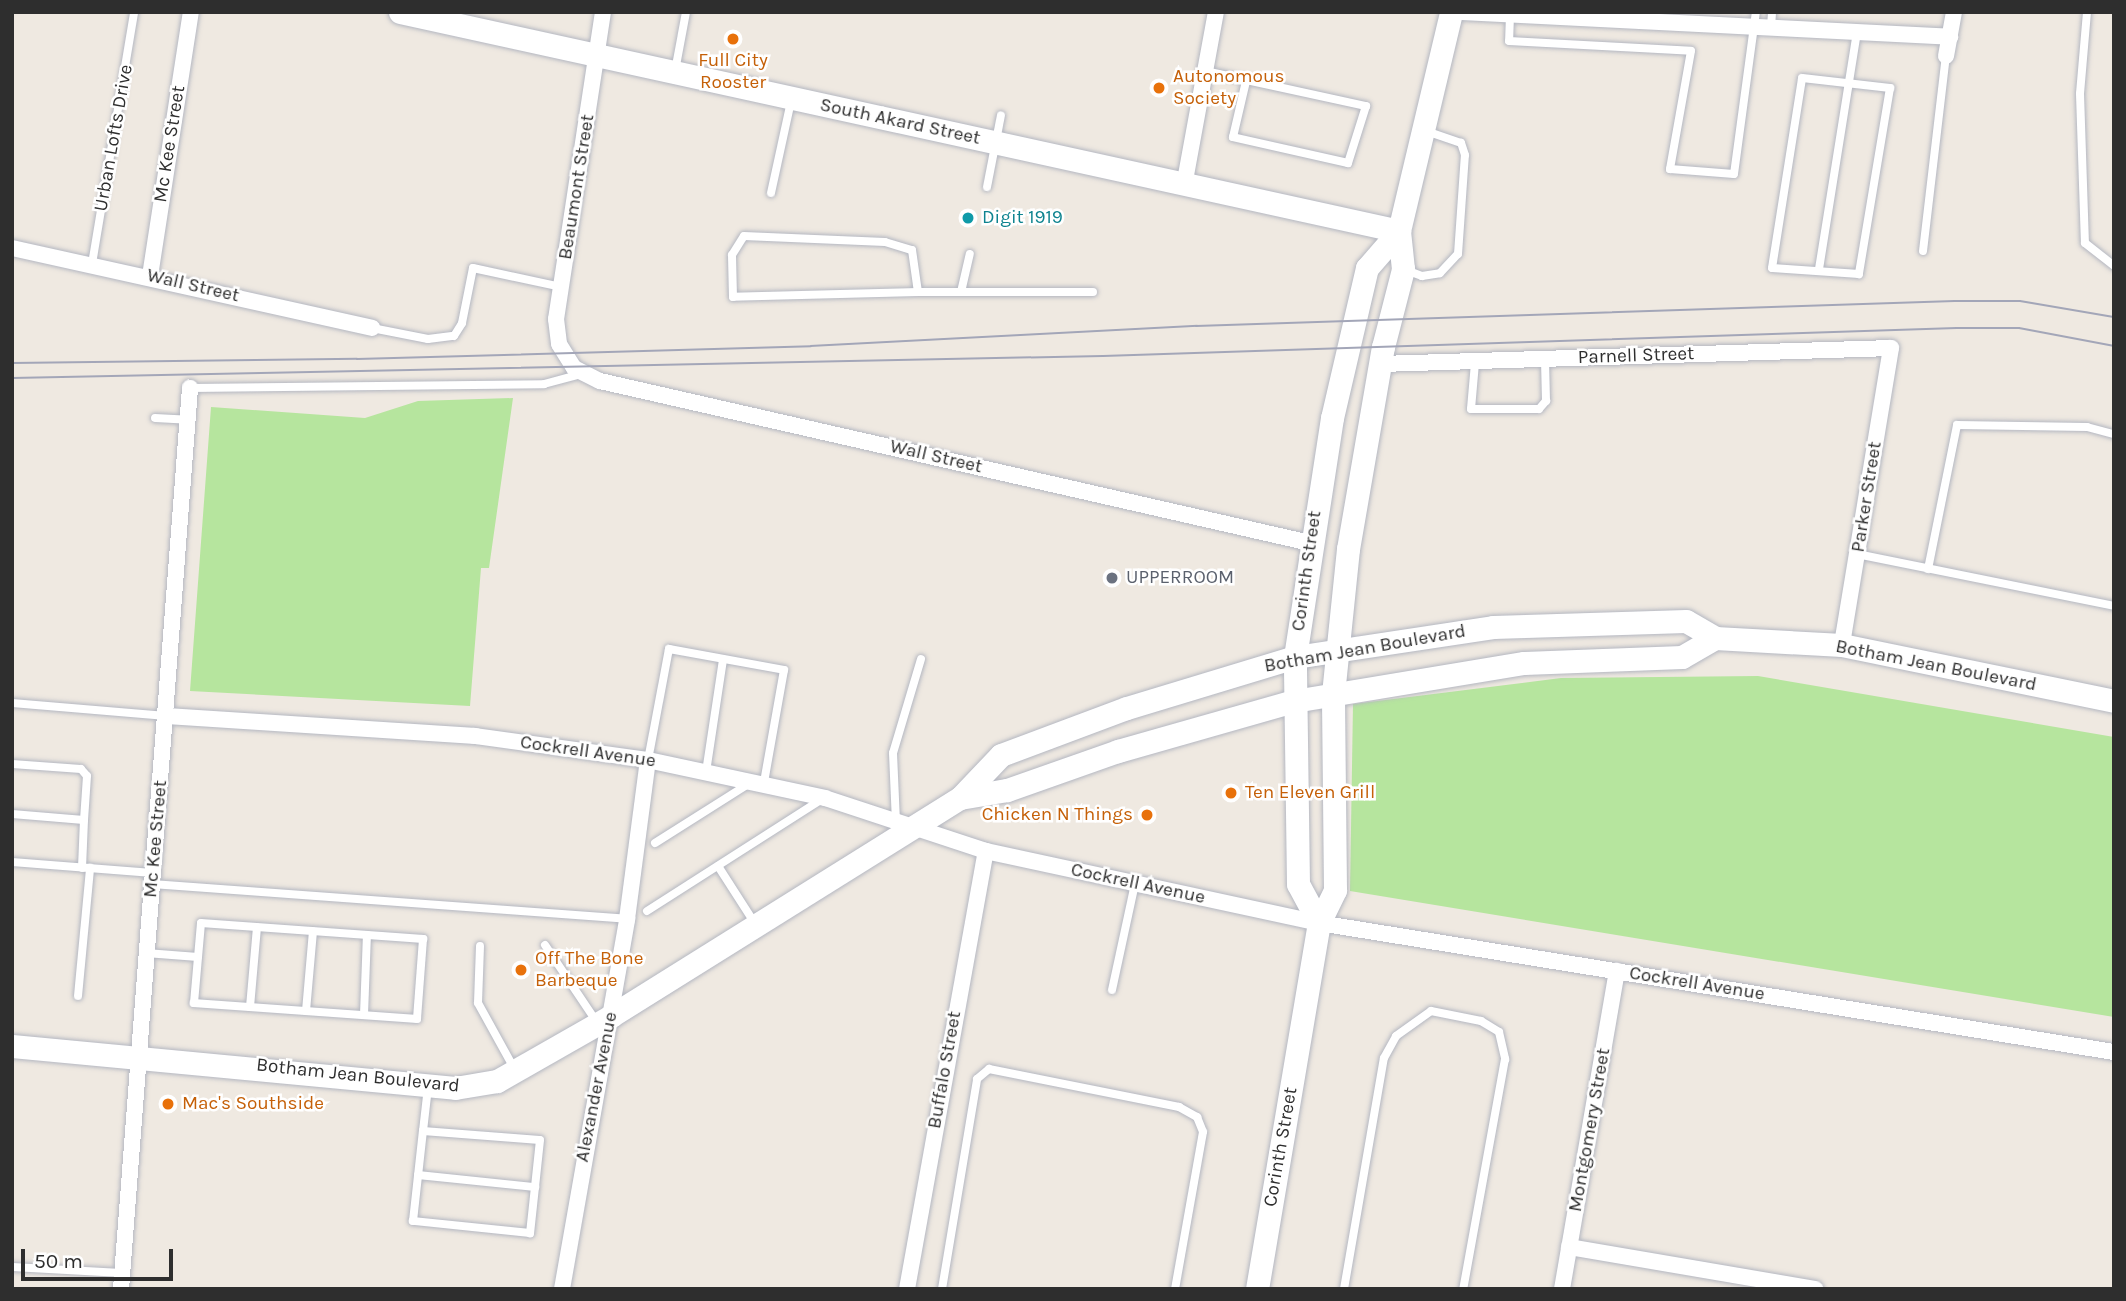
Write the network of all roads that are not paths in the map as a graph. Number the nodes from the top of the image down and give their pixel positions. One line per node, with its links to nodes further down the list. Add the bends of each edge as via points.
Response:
1 (134, 12): 34 (lane, Urban Lofts Drive)
2 (191, 12): 38 (street, Mc Kee Street)
3 (400, 12): 17 (main road, South Akard Street)
4 (603, 12): 17 (street, Beaumont Street)
5 (686, 12): 19 (lane)
6 (1216, 12): 20 (street)
7 (1451, 12): 25 (main road, Corinth Street)
8 (1462, 12): 11 (street)
9 (1954, 12): 16 (street)
10 (2087, 12): 35 (lane, via 2080,94 2085,243)
11 (1510, 15): 12 (street); 13 (lane, via 1510,41 1690,51 1670,169 1734,174)
12 (1584, 15): 13 (street)
13 (1755, 19): 14 (street)
14 (1772, 20): 15 (street)
15 (1857, 31): 16 (street); 22 (lane)
16 (1950, 37): 18 (street)
17 (597, 53): 19 (main road, South Akard Street); 39 (street, Beaumont Street)
18 (1946, 56): 32 (lane)
19 (675, 71): 23 (main road, South Akard Street)
20 (1205, 71): 21 (lane); 27 (street)
21 (1246, 81): 21 (lane, via 1366,106 1348,163 1233,137)
22 (1849, 82): 37 (lane); 37 (lane, via 1890,88 1859,274); 37 (lane, via 1802,78 1772,268)
23 (792, 98): 26 (main road, South Akard Street); 29 (lane)
24 (1001, 115): 26 (lane)
25 (1423, 130): 30 (main road, Corinth Street); 36 (lane, via 1461,143 1465,155 1458,254 1440,273 1422,276)
26 (996, 143): 27 (main road, South Akard Street); 28 (lane)
27 (1184, 186): 30 (main road, South Akard Street)
28 (987, 187)
29 (771, 193)
30 (1399, 231): 36 (main road, Corinth Street); 54 (main road, Corinth Street, via 1367,268 1332,418)
31 (12, 248): 34 (street, Wall Street)
32 (1923, 251)
33 (970, 254): 41 (lane)
34 (92, 264): 38 (street, Wall Street)
35 (2114, 267)
36 (1403, 269): 48 (main road, Corinth Street)
37 (1819, 269)
38 (150, 275): 43 (street, Wall Street)
39 (562, 287): 43 (lane, via 473,268 462,323 454,336 428,339); 45 (street, Beaumont Street, via 556,319 559,344)
40 (918, 292): 40 (lane, via 912,250 885,242 744,236 732,255 733,297); 41 (lane)
41 (961, 292): 42 (lane)
42 (1093, 292)
43 (372, 328)
44 (1891, 348): 46 (street, Parnell Street); 55 (street, Parker Street)
45 (567, 360): 49 (street, Wall Street)
46 (1545, 360): 47 (street, Parnell Street); 47 (lane, via 1546,401 1539,409 1471,409)
47 (1475, 363): 48 (street, Parnell Street)
48 (1380, 364): 60 (main road, Corinth Street, via 1348,549)
49 (582, 374): 50 (lane, via 544,384); 54 (street, Wall Street)
50 (190, 388): 52 (street, Mc Kee Street)
51 (155, 418): 52 (lane)
52 (188, 420): 68 (street, Mc Kee Street)
53 (2114, 434): 56 (lane, via 2087,427 1957,425)
54 (1310, 543): 61 (main road, Corinth Street)
55 (1857, 554): 56 (lane); 59 (street, Parker Street)
56 (1928, 569): 57 (lane)
57 (2114, 606)
58 (1714, 638): 59 (main road, Botham Jean Boulevard); 60 (main road, Botham Jean Boulevard, via 1685,621 1564,623 1493,627); 64 (main road, Botham Jean Boulevard, via 1682,657 1524,663)
59 (1842, 645): 66 (main road, Botham Jean Boulevard)
60 (1337, 650): 61 (main road, Botham Jean Boulevard); 64 (main road, Corinth Street)
61 (1295, 657): 65 (main road, Corinth Street); 74 (main road, Botham Jean Boulevard, via 1127,708 1001,755)
62 (723, 659): 69 (lane, via 669,649); 71 (lane); 72 (lane, via 784,670)
63 (921, 659): 77 (lane, via 893,754)
64 (1333, 694): 65 (main road, Botham Jean Boulevard); 87 (main road, Corinth Street, via 1335,890)
65 (1294, 701): 74 (main road, Botham Jean Boulevard, via 1118,751 1007,790); 87 (main road, Corinth Street, via 1298,884)
66 (2114, 701)
67 (12, 704): 68 (lane)
68 (167, 716): 69 (street, Cockrell Avenue, via 475,736); 83 (street, Mc Kee Street)
69 (648, 760): 71 (street, Cockrell Avenue); 86 (street, Alexander Avenue)
70 (12, 764): 76 (lane, via 81,769 87,776)
71 (706, 772): 72 (street, Cockrell Avenue)
72 (759, 781): 73 (street, Cockrell Avenue); 78 (lane)
73 (825, 798): 77 (street, Cockrell Avenue); 81 (lane)
74 (960, 798): 77 (main road, Botham Jean Boulevard)
75 (12, 814): 76 (lane)
76 (84, 820): 82 (lane)
77 (903, 825): 79 (street, Cockrell Avenue); 88 (main road, Botham Jean Boulevard)
78 (654, 843)
79 (986, 851): 84 (street, Cockrell Avenue); 115 (street, Buffalo Street)
80 (12, 862): 82 (lane)
81 (718, 866): 85 (lane); 88 (lane)
82 (86, 868): 83 (lane); 98 (lane)
83 (153, 878): 86 (lane); 94 (street, Mc Kee Street)
84 (1135, 884): 87 (street, Cockrell Avenue); 97 (lane)
85 (646, 911)
86 (627, 919): 102 (street, Alexander Avenue)
87 (1319, 923): 96 (street, Cockrell Avenue); 118 (main road, Corinth Street)
88 (755, 924): 102 (main road, Botham Jean Boulevard)
89 (257, 927): 90 (lane); 95 (lane, via 201,923); 99 (lane)
90 (313, 931): 91 (lane); 100 (lane)
91 (367, 935): 101 (lane); 101 (lane, via 423,939 417,1019)
92 (545, 945): 102 (lane)
93 (480, 946): 106 (lane, via 478,1003)
94 (146, 953): 95 (lane); 105 (street, Mc Kee Street)
95 (198, 957): 99 (lane, via 194,1003)
96 (1617, 971): 104 (street, Cockrell Avenue); 111 (street, Montgomery Street)
97 (1112, 990)
98 (78, 996)
99 (250, 1007): 100 (lane)
100 (306, 1011): 101 (lane)
101 (364, 1015)
102 (604, 1020): 106 (main road, Botham Jean Boulevard); 114 (street, Alexander Avenue)
103 (12, 1046): 105 (main road, Botham Jean Boulevard)
104 (2114, 1052)
105 (137, 1054): 107 (main road, Botham Jean Boulevard); 113 (street, Mc Kee Street)
106 (516, 1073): 107 (main road, Botham Jean Boulevard, via 476,1087)
107 (428, 1084): 108 (lane)
108 (423, 1130): 109 (lane); 110 (lane, via 540,1140)
109 (418, 1175): 110 (lane); 110 (lane, via 413,1221 530,1233)
110 (535, 1187)
111 (1569, 1247): 121 (street, Montgomery Street); 122 (street)
112 (12, 1267): 113 (lane)
113 (122, 1281)
114 (562, 1289)
115 (907, 1289)
116 (942, 1289): 117 (lane, via 977,1079 989,1069 1179,1107 1197,1117 1203,1132)
117 (1175, 1289)
118 (1257, 1289)
119 (1344, 1289): 120 (lane, via 1384,1058 1396,1036 1431,1011 1481,1021 1499,1032 1504,1059)
120 (1463, 1289)
121 (1562, 1289)
122 (1815, 1289)

